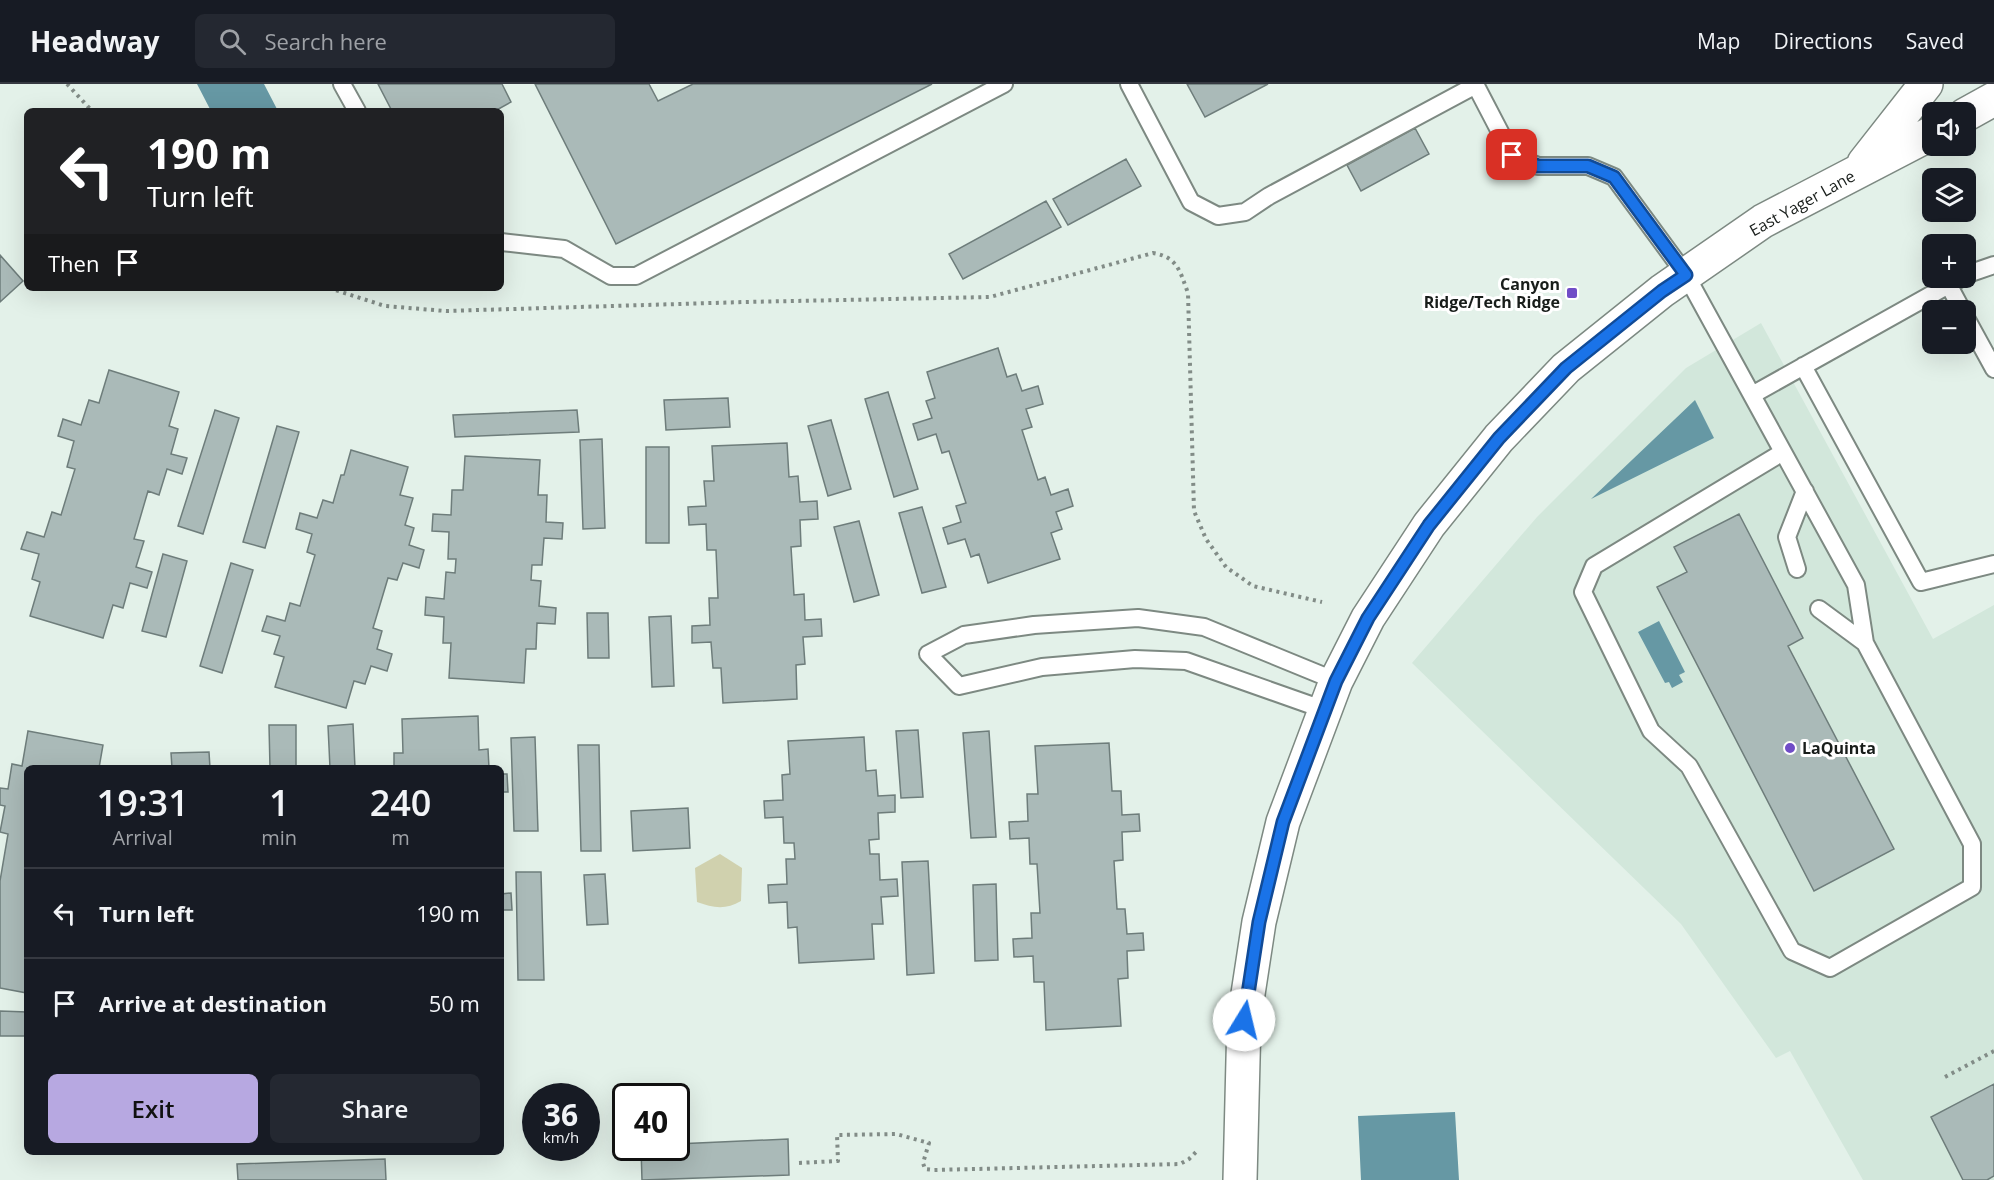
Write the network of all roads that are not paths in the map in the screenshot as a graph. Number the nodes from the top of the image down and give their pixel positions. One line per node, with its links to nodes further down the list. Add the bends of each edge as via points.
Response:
1 (342, 84): 7 (lane)
2 (1004, 84): 11 (lane, via 636,276 611,276 564,249)
3 (1129, 84): 5 (lane, via 1191,202 1218,216 1245,212)
4 (1926, 84): 10 (street)
5 (1476, 85): 14 (lane, via 1512,155 1538,166 1588,166 1614,177)
6 (1994, 99): 8 (street)
7 (355, 108)
8 (1976, 109)
9 (1922, 138): 10 (street, East Yager Lane)
10 (1855, 174): 14 (street, East Yager Lane, via 1763,221)
11 (504, 242)
12 (1994, 265): 13 (lane)
13 (1976, 271)
14 (1686, 275): 19 (lane); 26 (street, East Yager Lane, via 1566,368 1499,438 1429,525 1368,618)
15 (1942, 288): 18 (lane)
16 (1976, 335): 17 (lane)
17 (1992, 362)
18 (1803, 366): 19 (lane); 22 (lane, via 1921,582)
19 (1752, 395): 20 (lane)
20 (1783, 452): 21 (lane); 25 (lane, via 1594,566 1583,592 1652,731 1689,766 1792,951 1830,968 1972,887 1972,844)
21 (1805, 491): 23 (lane, via 1787,537); 25 (lane, via 1856,585)
22 (1994, 564)
23 (1797, 569)
24 (1819, 609): 25 (lane)
25 (1865, 643)
26 (1330, 696): 26 (lane, via 1204,627 1138,618 1034,624 964,635 928,654 959,686 1041,666 1135,659 1186,661); 27 (street, East Yager Lane, via 1283,822 1259,922 1244,1020)
27 (1240, 1180)

